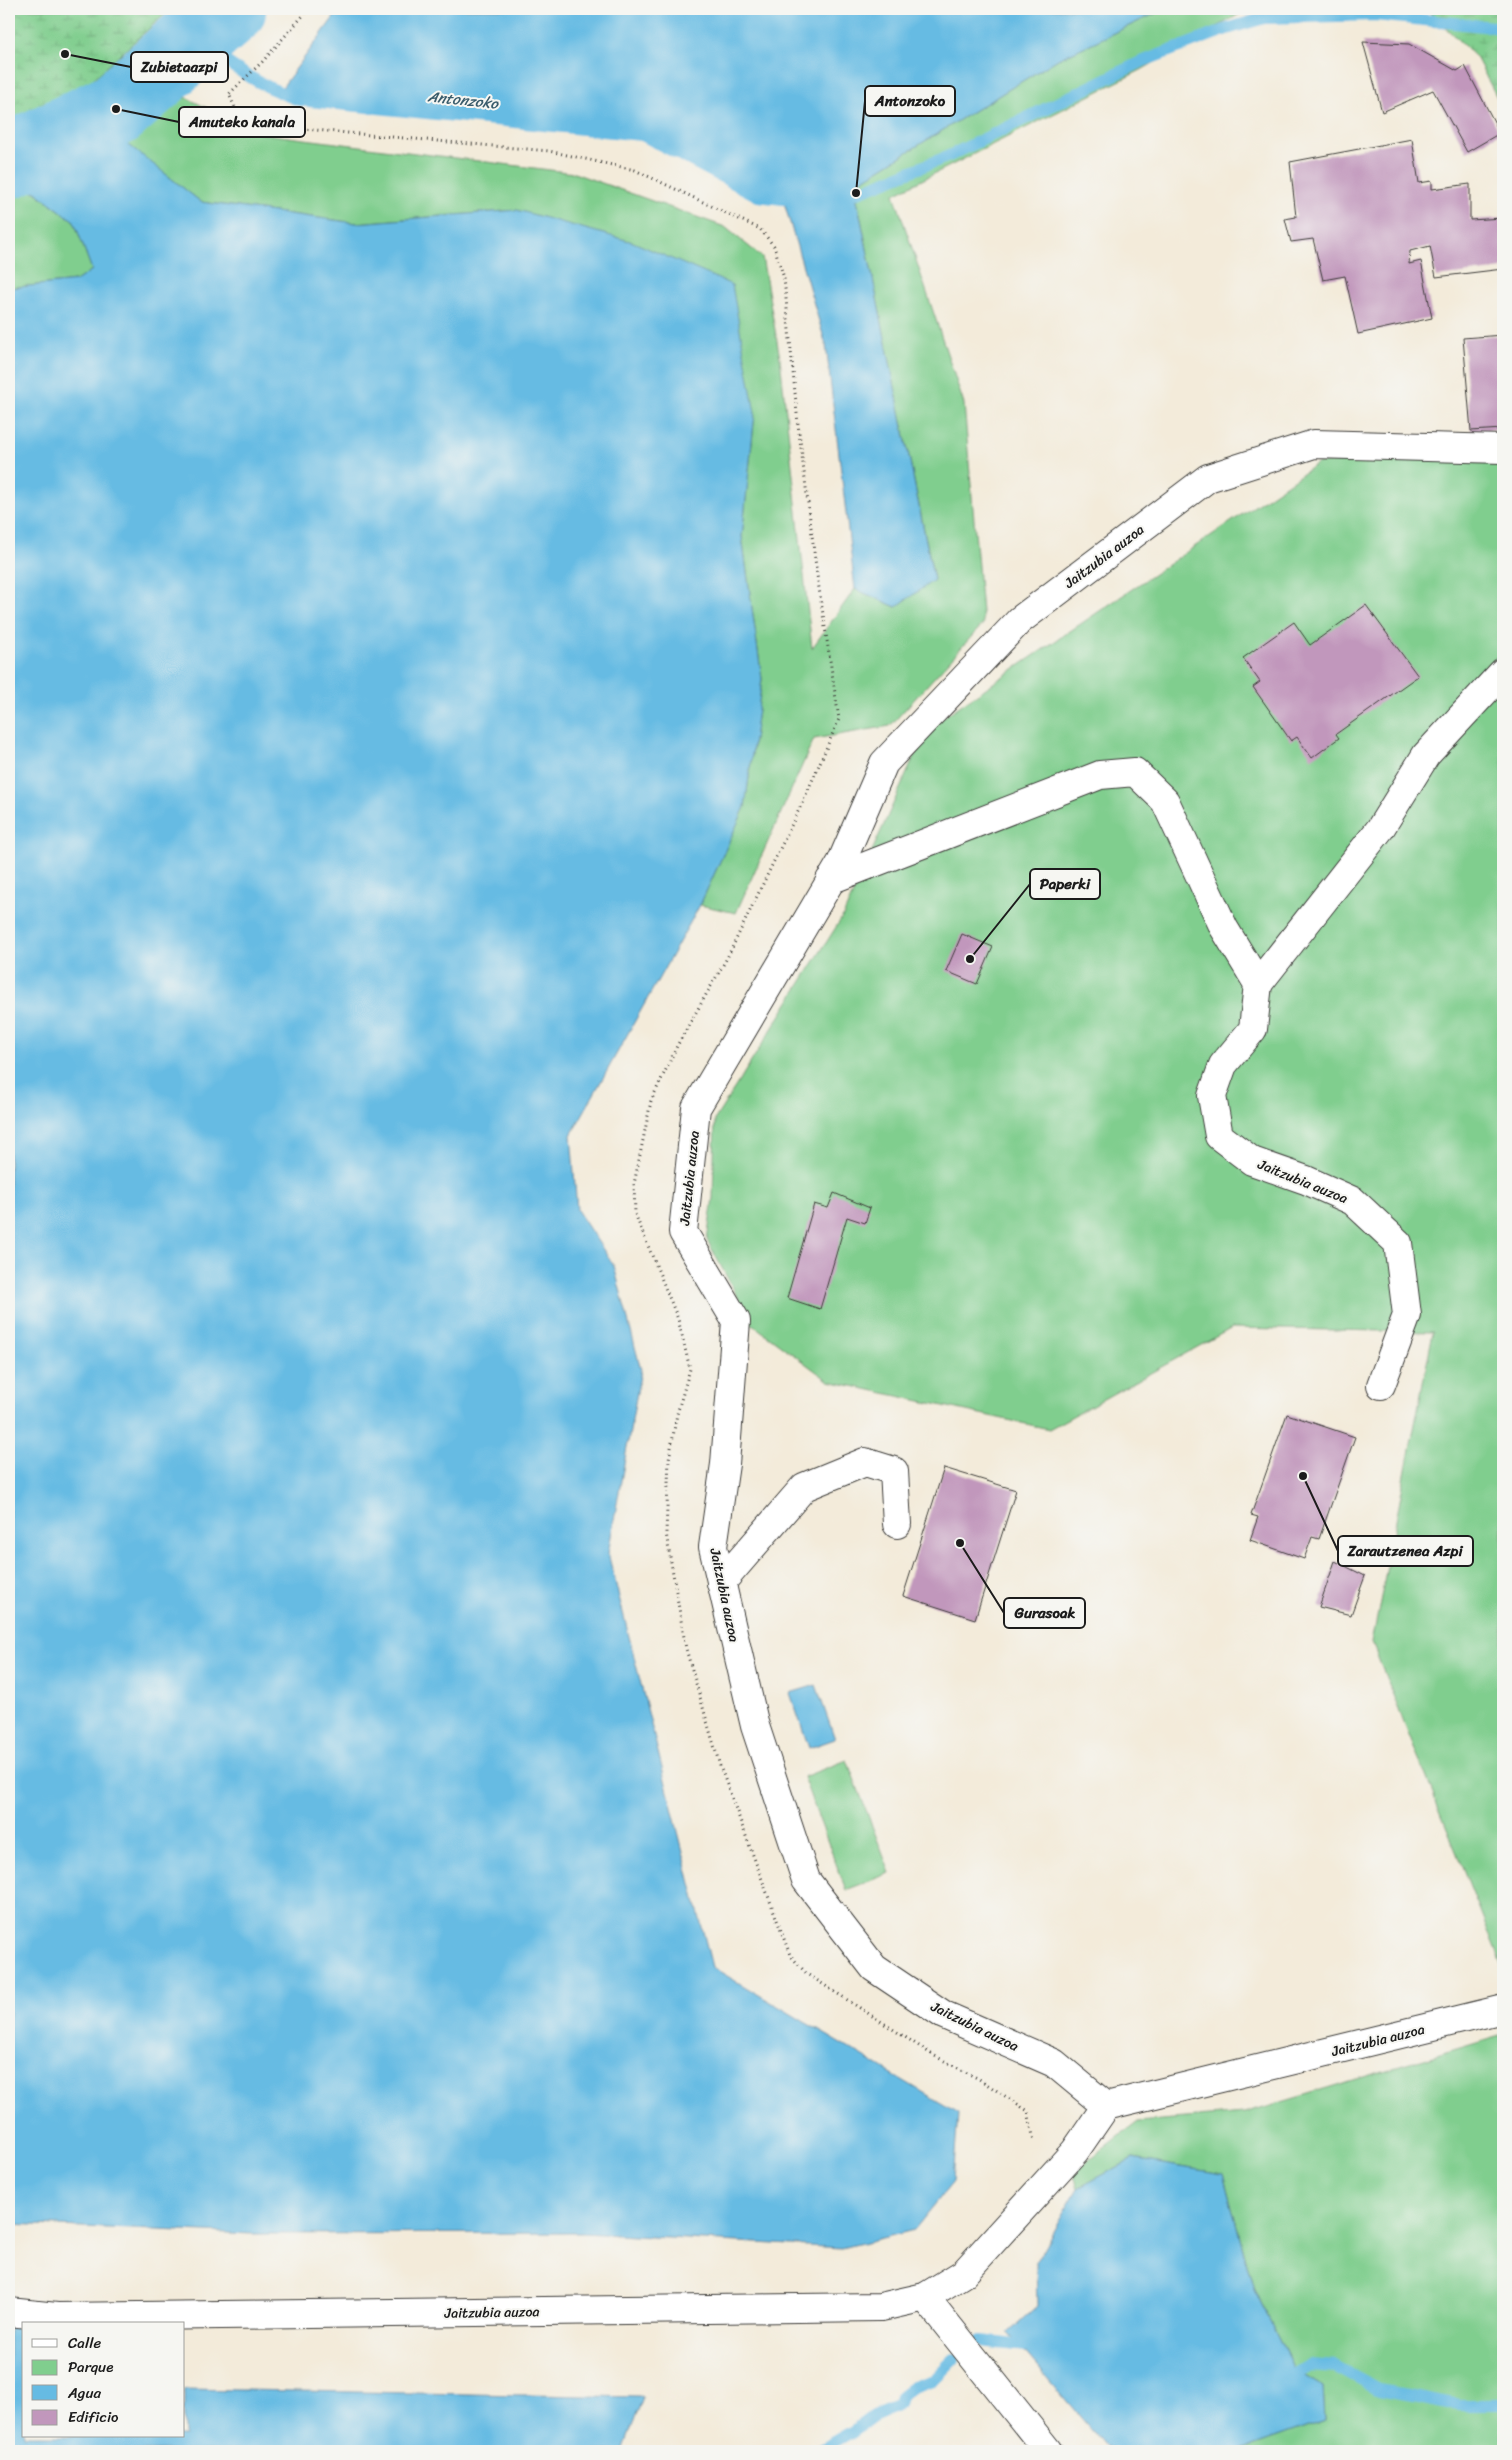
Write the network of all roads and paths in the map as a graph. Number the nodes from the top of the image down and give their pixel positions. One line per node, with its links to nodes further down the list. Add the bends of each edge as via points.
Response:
1 (309, 9): 2 (path)
2 (229, 94)
3 (1503, 449): 5 (street, Jaitzubia auzoa, via 1314,444 1208,478 1020,620 884,763)
4 (1503, 672): 6 (street, via 1426,755 1380,829)
5 (830, 880): 6 (street, via 1100,774 1134,772 1165,801 1224,928); 9 (street, Jaitzubia auzoa, via 696,1108 683,1232 736,1321 725,1464 713,1547)
6 (1258, 984): 7 (street, Jaitzubia auzoa, via 1253,1029 1223,1065 1212,1096 1219,1136 1252,1161 1353,1201 1398,1243 1407,1314)
7 (1381, 1385)
8 (897, 1524): 9 (street, via 894,1471 865,1462 804,1487)
9 (721, 1584): 11 (street, Jaitzubia auzoa, via 755,1726 806,1880 874,1968 944,2014 1054,2063)
10 (1503, 2009): 11 (street, Jaitzubia auzoa)
11 (1106, 2106): 12 (street, Jaitzubia auzoa, via 1075,2151 964,2273)
12 (925, 2297): 13 (street, Jaitzubia auzoa, via 881,2307 57,2317); 14 (street)
13 (9, 2312)
14 (1048, 2451)

